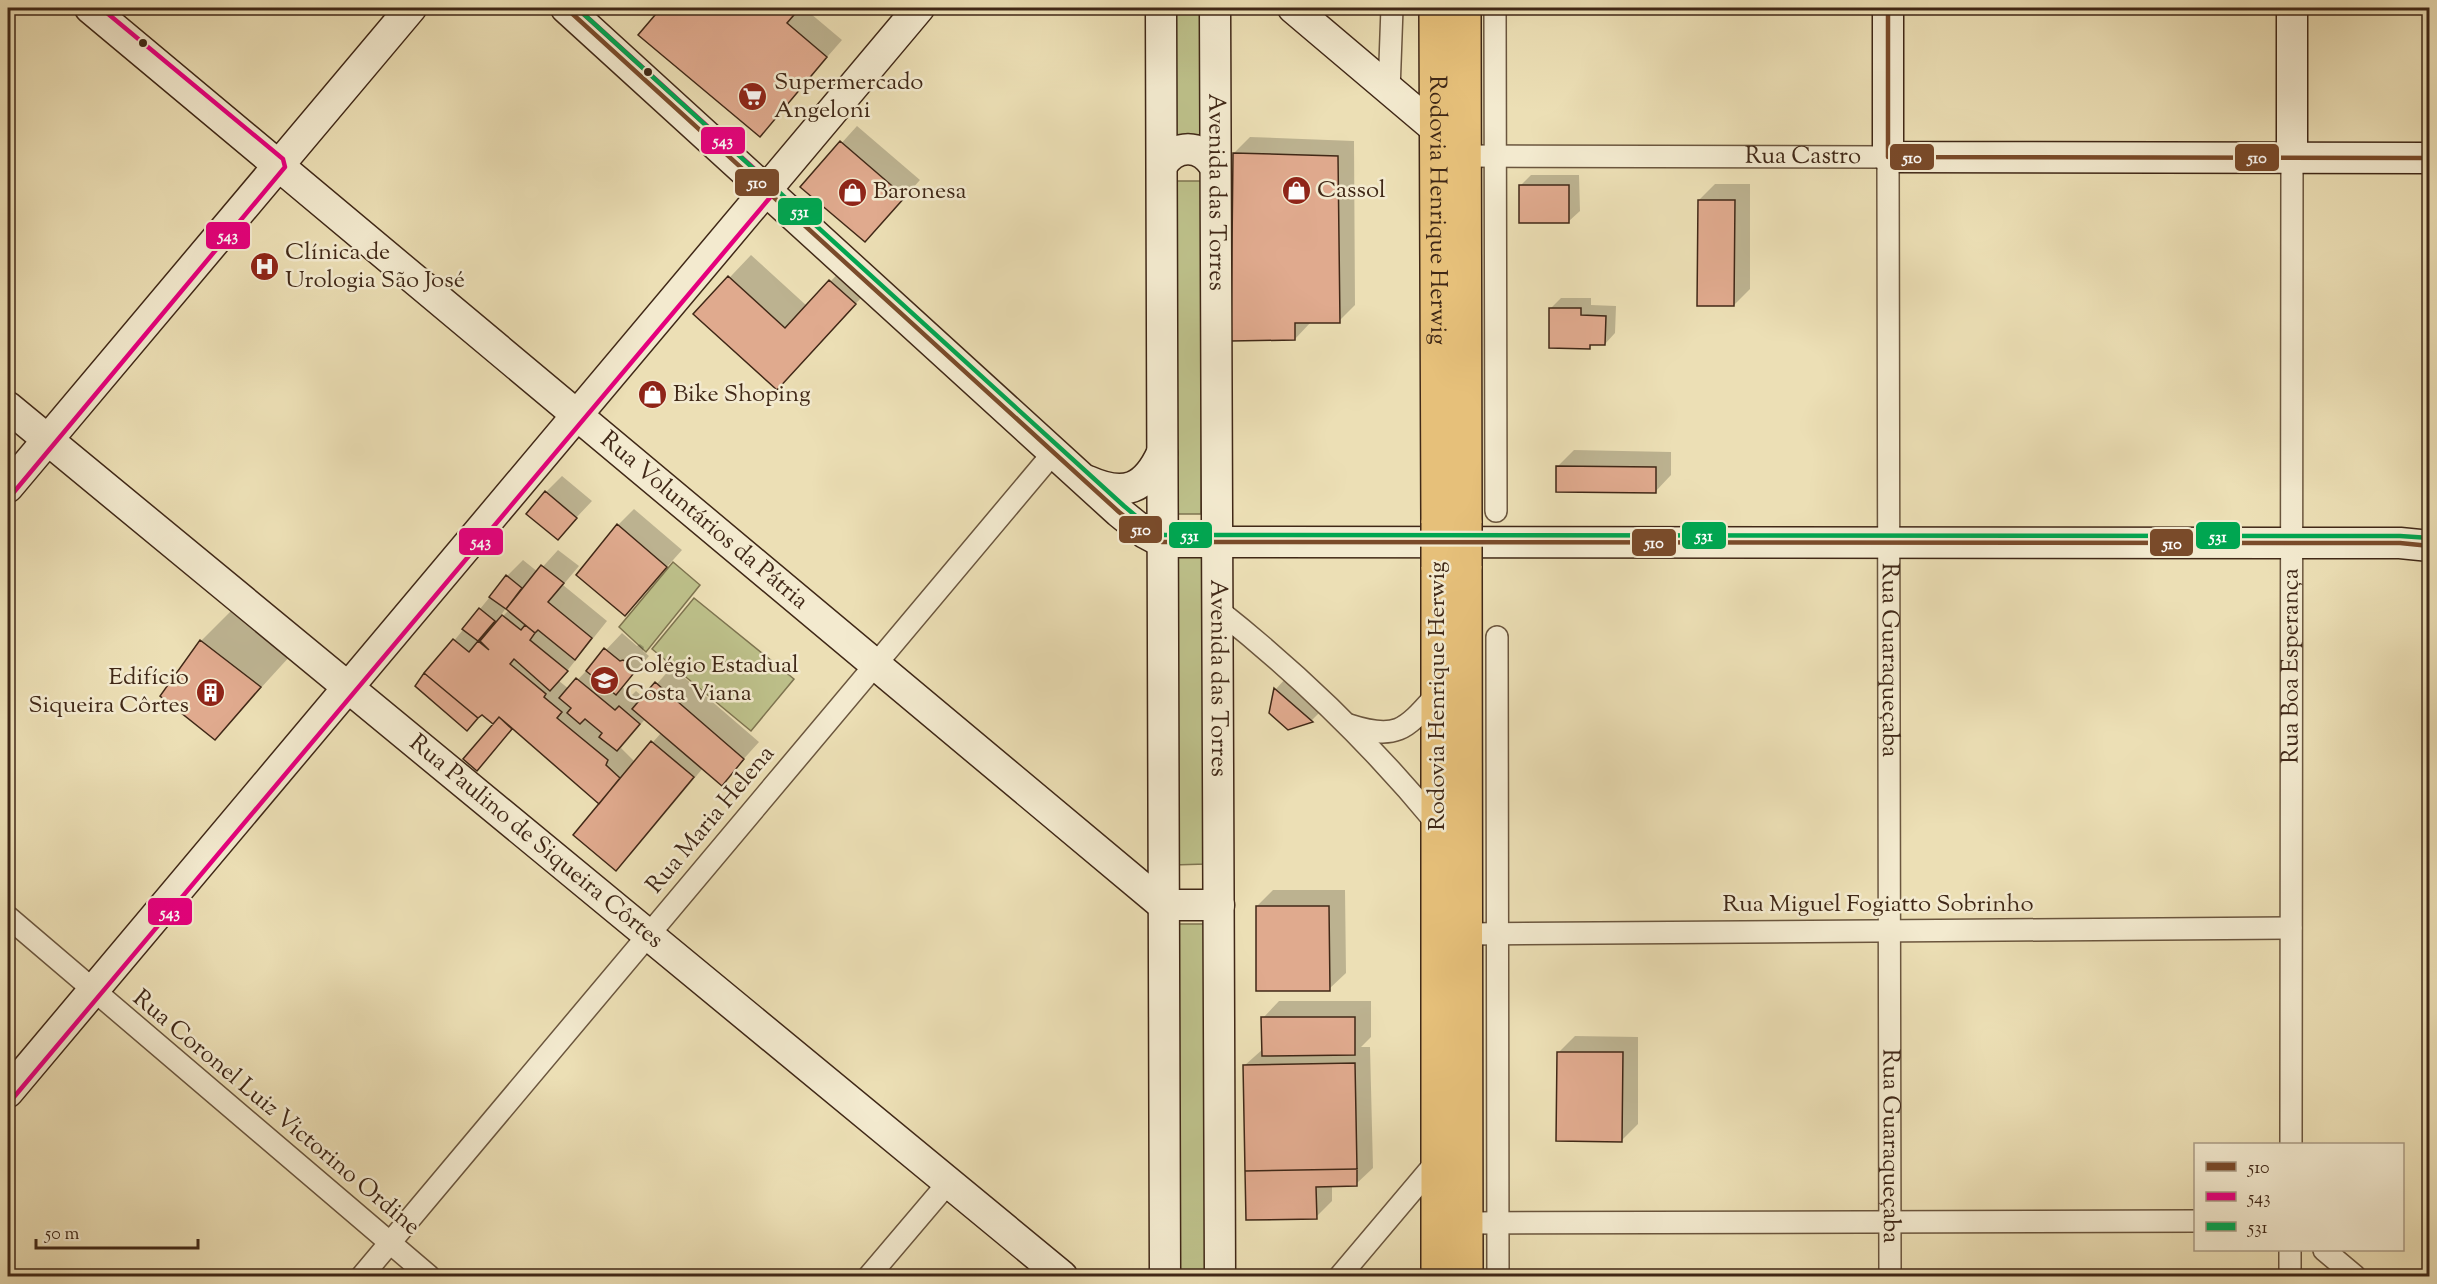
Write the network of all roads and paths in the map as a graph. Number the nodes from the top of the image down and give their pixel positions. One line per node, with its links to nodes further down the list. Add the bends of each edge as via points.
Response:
1 (90, 8): 20 (main road, Rua Voluntários da Pátria)
2 (411, 8): 20 (main road)
3 (566, 8): 23 (main road)
4 (919, 8): 23 (main road)
5 (1161, 8): 21 (main road)
6 (1215, 8): 22 (main road, Avenida das Torres)
7 (1293, 8): 14 (main road)
8 (1392, 8): 14 (street)
9 (1436, 8): 15 (highway, Rodovia Henrique Herwig)
10 (1464, 8): 16 (highway, Rodovia Henrique Herwig)
11 (1495, 8): 16 (street)
12 (1888, 8): 17 (main road, Rua Guaraqueçaba)
13 (2292, 8): 18 (main road, Rua Boa Esperança)
14 (1389, 91): 15 (main road)
15 (1436, 129): 32 (highway, Rodovia Henrique Herwig)
16 (1480, 156): 17 (street, Rua Castro); 31 (street); 32 (highway, Rodovia Henrique Herwig)
17 (1888, 157): 18 (main road, Rua Castro); 35 (street, Rua Guaraqueçaba)
18 (2292, 157): 19 (main road, Rua Castro); 36 (street, Rua Boa Esperança)
19 (2430, 158)
20 (278, 165): 25 (main road, Rua Voluntários da Pátria); 26 (main road)
21 (1162, 165): 22 (main road, via 1173,153 1188,149 1203,153); 28 (main road)
22 (1214, 165): 34 (main road, Avenida das Torres)
23 (766, 190): 25 (main road); 27 (main road)
24 (8, 407): 26 (main road, Rua Paulino de Siqueira Côrtes)
25 (577, 415): 41 (main road, Rua Voluntários da Pátria); 42 (main road)
26 (47, 440): 30 (main road); 42 (main road, Rua Paulino de Siqueira Côrtes)
27 (1054, 452): 29 (main road); 41 (street, Rua Maria Helena)
28 (1162, 453): 29 (main road, via 1156,467 1134,486 1106,489); 33 (main road)
29 (1082, 478): 33 (main road, via 1131,522)
30 (8, 487)
31 (1496, 511)
32 (1451, 523): 38 (highway, Rodovia Henrique Herwig, bridge)
33 (1162, 542): 34 (main road); 46 (main road)
34 (1218, 543): 35 (main road); 39 (main road, Avenida das Torres)
35 (1889, 543): 36 (main road); 50 (street, Rua Guaraqueçaba)
36 (2292, 543): 37 (main road); 49 (street, Rua Boa Esperança)
37 (2430, 546)
38 (1451, 567): 43 (highway, Rodovia Henrique Herwig); 51 (highway, Rodovia Henrique Herwig)
39 (1218, 610): 44 (street); 47 (main road, Avenida das Torres)
40 (1497, 637): 51 (street)
41 (875, 665): 46 (main road, Rua Voluntários da Pátria); 52 (street, Rua Maria Helena)
42 (347, 688): 52 (main road, Rua Paulino de Siqueira Côrtes); 53 (main road)
43 (1438, 693): 44 (street, via 1418,716 1396,731 1373,733); 45 (highway, Rodovia Henrique Herwig)
44 (1349, 725): 45 (street)
45 (1438, 825): 56 (highway, Rodovia Henrique Herwig)
46 (1163, 905): 47 (main road); 68 (main road)
47 (1219, 905): 69 (main road, Avenida das Torres)
48 (8, 917): 53 (street, Rua Coronel Luiz Victorino Ordine)
49 (2291, 928): 50 (street, Rua Miguel Fogiatto Sobrinho); 55 (street, Rua Boa Esperança)
50 (1890, 931): 51 (street, Rua Miguel Fogiatto Sobrinho); 59 (street, Rua Guaraqueçaba)
51 (1481, 934): 60 (highway, Rodovia Henrique Herwig)
52 (648, 936): 57 (main road, Rua Paulino de Siqueira Côrtes); 61 (street, Rua Maria Helena)
53 (93, 990): 54 (main road); 61 (street, Rua Coronel Luiz Victorino Ordine)
54 (8, 1092)
55 (2291, 1143)
56 (1438, 1160): 70 (street); 71 (highway, Rodovia Henrique Herwig)
57 (948, 1183): 66 (street); 67 (main road, Rua Paulino de Siqueira Côrtes)
58 (2194, 1221): 59 (street)
59 (1890, 1222): 60 (street); 74 (street, Rua Guaraqueçaba)
60 (1482, 1223): 72 (highway, Rodovia Henrique Herwig); 73 (street)
61 (390, 1243): 64 (street, Rua Maria Helena); 65 (street, Rua Coronel Luiz Victorino Ordine)
62 (2290, 1251): 75 (street)
63 (2325, 1251): 76 (street)
64 (362, 1276)
65 (429, 1276)
66 (869, 1276)
67 (1062, 1276)
68 (1165, 1276)
69 (1220, 1276)
70 (1340, 1276)
71 (1438, 1276)
72 (1466, 1276)
73 (1498, 1276)
74 (1890, 1276)
75 (2290, 1276)
76 (2355, 1276)

